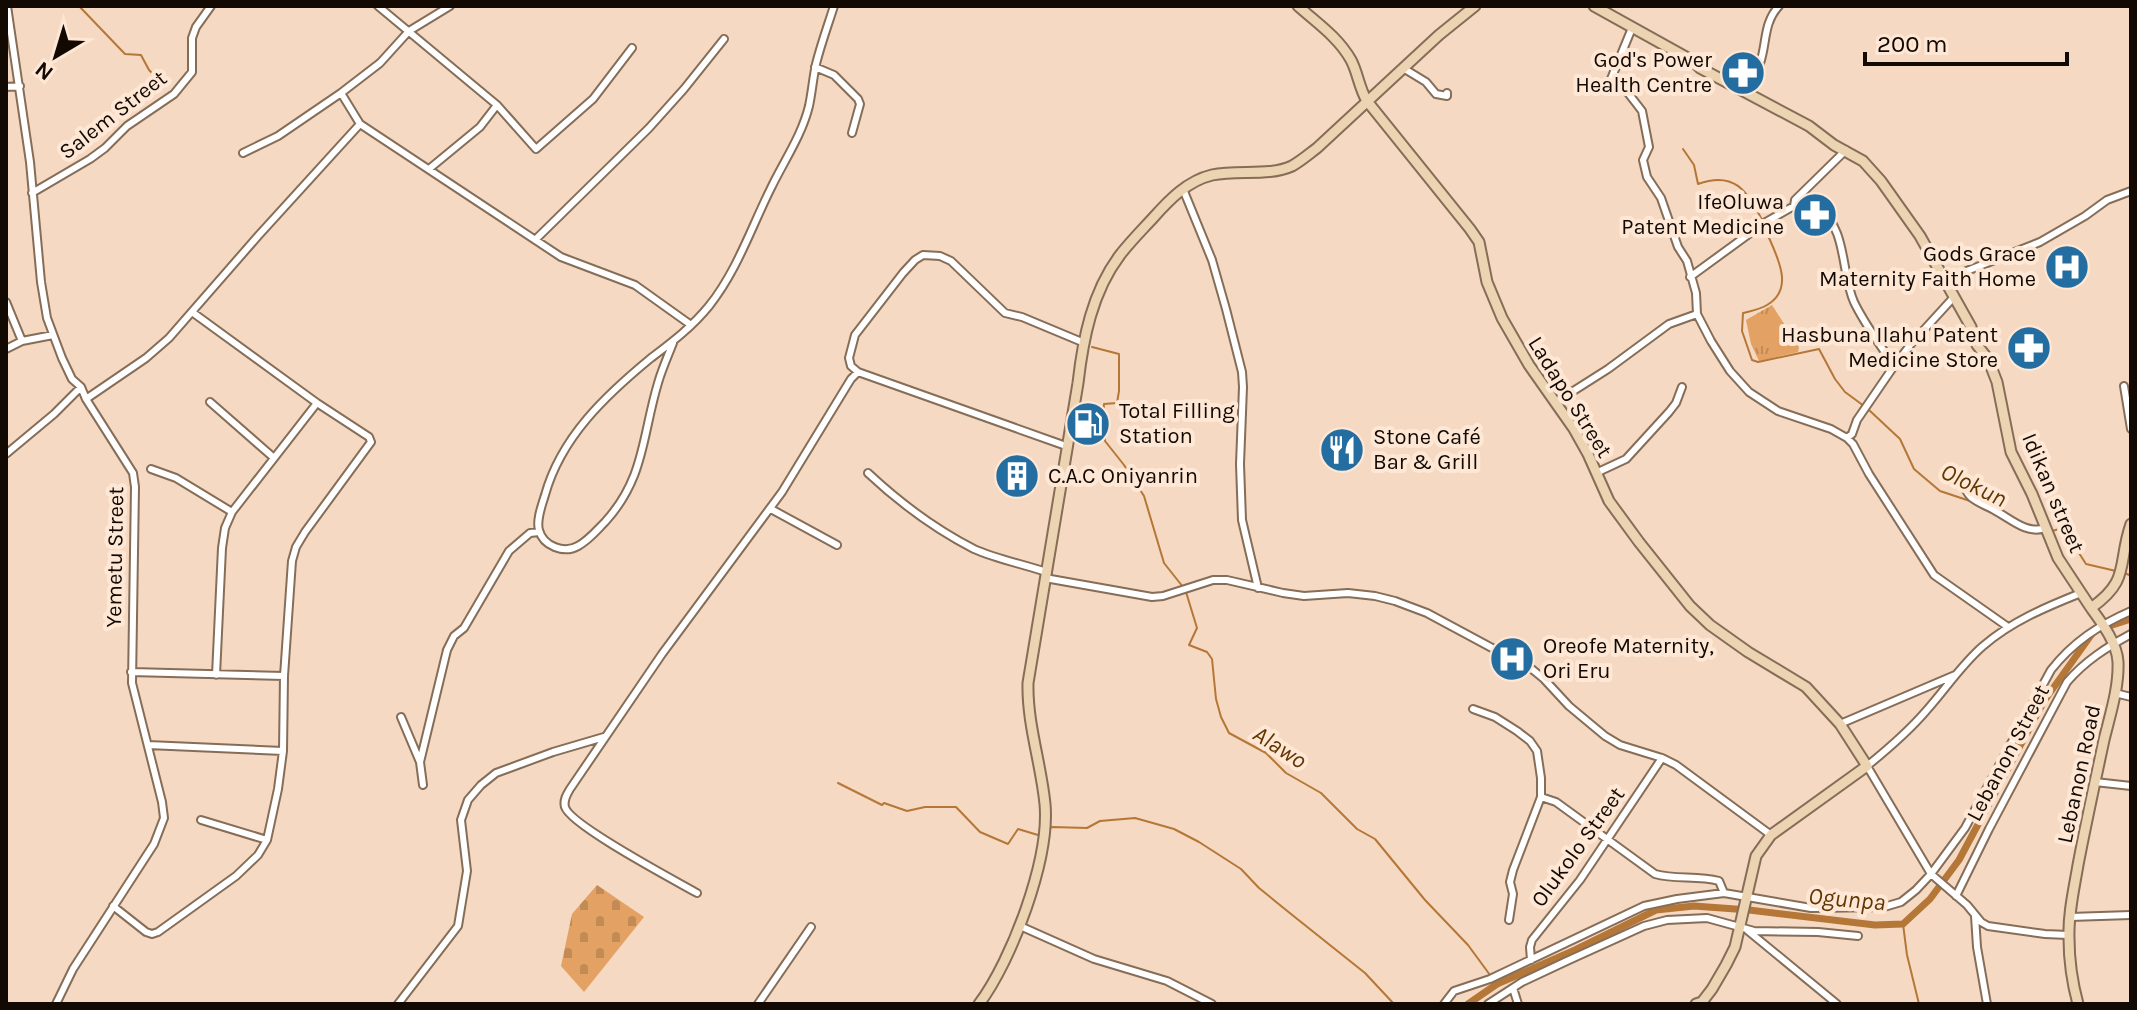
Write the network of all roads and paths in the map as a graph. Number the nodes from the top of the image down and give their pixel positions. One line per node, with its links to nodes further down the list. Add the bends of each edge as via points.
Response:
1 (7, 6): 16 (street, Yemetu Street)
2 (211, 6): 30 (street, Salem Street, via 192,38 192,72 174,94 90,159)
3 (378, 6): 11 (street)
4 (450, 6): 11 (street)
5 (834, 6): 14 (street)
6 (1298, 6): 21 (street, Ladapo Street, via 1346,52)
7 (1475, 6): 15 (street)
8 (1594, 6): 10 (street, Idikan street)
9 (1779, 6): 20 (street, via 1768,23 1761,62)
10 (1632, 28): 20 (street, Idikan street); 33 (street, via 1611,79 1642,111 1649,147 1643,160 1647,177 1661,198)
11 (409, 31): 18 (street, via 380,63); 22 (street)
12 (724, 39): 32 (street, via 649,128)
13 (632, 48): 22 (street, via 593,99 538,149)
14 (815, 67): 24 (street, via 834,75 858,99); 39 (street, via 808,108 739,258 724,286)
15 (1403, 68): 19 (street, via 1436,94); 21 (street)
16 (20, 86): 17 (street); 30 (street, Yemetu Street)
17 (6, 87)
18 (341, 93): 23 (street); 26 (street)
19 (1447, 93)
20 (1747, 94): 25 (street, Idikan street)
21 (1367, 101): 28 (street, via 1290,167 1215,175); 52 (street, Ladapo Street, via 1479,242 1502,318)
22 (497, 105): 27 (street, via 480,127)
23 (360, 124): 27 (street); 37 (street)
24 (852, 133)
25 (1846, 150): 31 (street); 34 (street, Idikan street, via 1881,181)
26 (243, 153)
27 (429, 169): 32 (street)
28 (1183, 189): 42 (street, via 1114,264); 70 (street, via 1212,260 1242,372 1242,520)
29 (2131, 191): 34 (street, via 2040,242)
30 (32, 193): 40 (street, Yemetu Street, via 41,282)
31 (1795, 200): 33 (street, via 1794,206); 45 (street, via 1821,211 1831,222 1854,301)
32 (535, 240): 39 (street, via 561,257 635,285)
33 (1690, 277): 38 (street)
34 (1944, 280): 35 (street, Idikan street)
35 (1953, 298): 45 (street); 66 (street, Idikan street, via 1991,366 2011,452)
36 (6, 302): 41 (street)
37 (192, 312): 50 (street, via 157,349); 53 (street)
38 (1697, 314): 52 (street, via 1669,324); 55 (street, via 1730,371 1749,392 1778,411)
39 (691, 325): 43 (street)
40 (53, 335): 41 (street); 48 (street, Yemetu Street, via 72,379)
41 (22, 341): 44 (street)
42 (1082, 342): 46 (street, via 1005,313 951,261 923,255 855,335 849,358); 56 (street)
43 (673, 343): 67 (street, via 610,394 572,437 545,492); 67 (street, via 624,498 574,549 549,544)
44 (6, 349)
45 (1894, 366): 55 (street)
46 (858, 372): 56 (street); 63 (street)
47 (2124, 386): 54 (street)
48 (81, 387): 50 (street, Yemetu Street); 57 (street)
49 (1682, 387): 62 (street, via 1676,403 1626,459)
50 (86, 399): 78 (street, Yemetu Street, via 133,473)
51 (210, 402): 58 (street)
52 (1556, 402): 62 (street, Ladapo Street)
53 (317, 403): 58 (street); 81 (street, via 371,442 296,547)
54 (2131, 429)
55 (1847, 438): 75 (street, via 1934,575)
56 (1066, 446): 69 (street)
57 (6, 454)
58 (274, 458): 64 (street)
59 (151, 469): 64 (street)
60 (1955, 472): 66 (street, via 1975,500 2017,525)
61 (868, 473): 69 (street, via 929,523 976,549)
62 (1596, 473): 86 (street, Ladapo Street, via 1617,513 1690,606 1728,639 1806,687)
63 (771, 509): 68 (street); 87 (street)
64 (232, 512): 80 (street, via 222,548)
65 (2131, 524): 72 (street, via 2113,590)
66 (2047, 531): 71 (street, Idikan street)
67 (539, 532): 91 (street, via 509,551 464,628 454,636)
68 (837, 545)
69 (1045, 575): 70 (street, via 1152,597 1213,580); 111 (street, via 1027,699 1045,829)
70 (1258, 588): 90 (street, via 1304,596 1375,596 1427,613 1533,670 1605,736)
71 (2081, 593): 72 (street, Idikan street); 75 (street)
72 (2091, 608): 74 (street, Idikan street)
73 (2131, 611): 74 (street)
74 (2102, 623): 77 (street, Lebanon Road); 101 (street, via 2051,670)
75 (2008, 627): 79 (street)
76 (2131, 634): 77 (street, Lebanon Street)
77 (2112, 642): 82 (street, Lebanon Road, via 2118,659); 104 (street, Lebanon Street, via 2067,682)
78 (131, 672): 80 (street); 88 (street, Yemetu Street)
79 (1958, 673): 86 (street); 92 (street, via 1908,731)
80 (216, 675): 81 (street)
81 (284, 676): 89 (street)
82 (2115, 693): 83 (street); 93 (street, Lebanon Road)
83 (2131, 697)
84 (1473, 709): 96 (street, via 1530,741 1540,764)
85 (401, 717): 91 (street)
86 (1840, 724): 92 (street, Ladapo Street)
87 (604, 737): 102 (street, via 570,789 565,808 597,834); 120 (street, via 496,773 468,800 461,820 467,871 458,926)
88 (148, 745): 89 (street); 106 (street, Yemetu Street, via 164,818 154,844)
89 (283, 751): 99 (street)
90 (1662, 758): 98 (street); 100 (street, Olukolo Street)
91 (420, 762): 94 (street)
92 (1867, 766): 98 (street); 101 (street)
93 (2094, 782): 95 (street); 109 (street, Lebanon Road)
94 (423, 785)
95 (2131, 786)
96 (1541, 797): 100 (street); 110 (street, via 1513,870)
97 (201, 820): 99 (street)
98 (1771, 835): 105 (street, via 1756,856)
99 (267, 840): 106 (street, via 236,876 158,932 146,932)
100 (1608, 840): 103 (street, via 1655,874 1719,881); 116 (street, Olukolo Street, via 1532,940)
101 (1933, 876): 104 (street); 105 (street, via 1901,902 1884,907 1811,908)
102 (697, 893)
103 (1724, 893): 105 (street); 116 (street, via 1644,906)
104 (1955, 894): 108 (street)
105 (1746, 899): 113 (street)
106 (113, 906): 119 (street, Yemetu Street)
107 (2131, 915): 109 (street)
108 (1975, 916): 114 (street, via 1988,926); 128 (street)
109 (2070, 917): 114 (street, Lebanon Road)
110 (1509, 920)
111 (1020, 926): 122 (street); 123 (street, via 1094,959 1167,981)
112 (811, 927): 121 (street)
113 (1743, 927): 115 (street); 117 (street, via 1707,918 1656,923); 118 (street, via 1720,978); 127 (street)
114 (2068, 935): 129 (street, Lebanon Road)
115 (1858, 936)
116 (1531, 960): 124 (street, via 1454,991)
117 (1513, 988): 125 (street); 126 (street)
118 (1700, 1003)
119 (56, 1004)
120 (398, 1004)
121 (758, 1004)
122 (979, 1004)
123 (1212, 1004)
124 (1444, 1004)
125 (1488, 1004)
126 (1518, 1004)
127 (1837, 1004)
128 (1987, 1004)
129 (2078, 1004)

